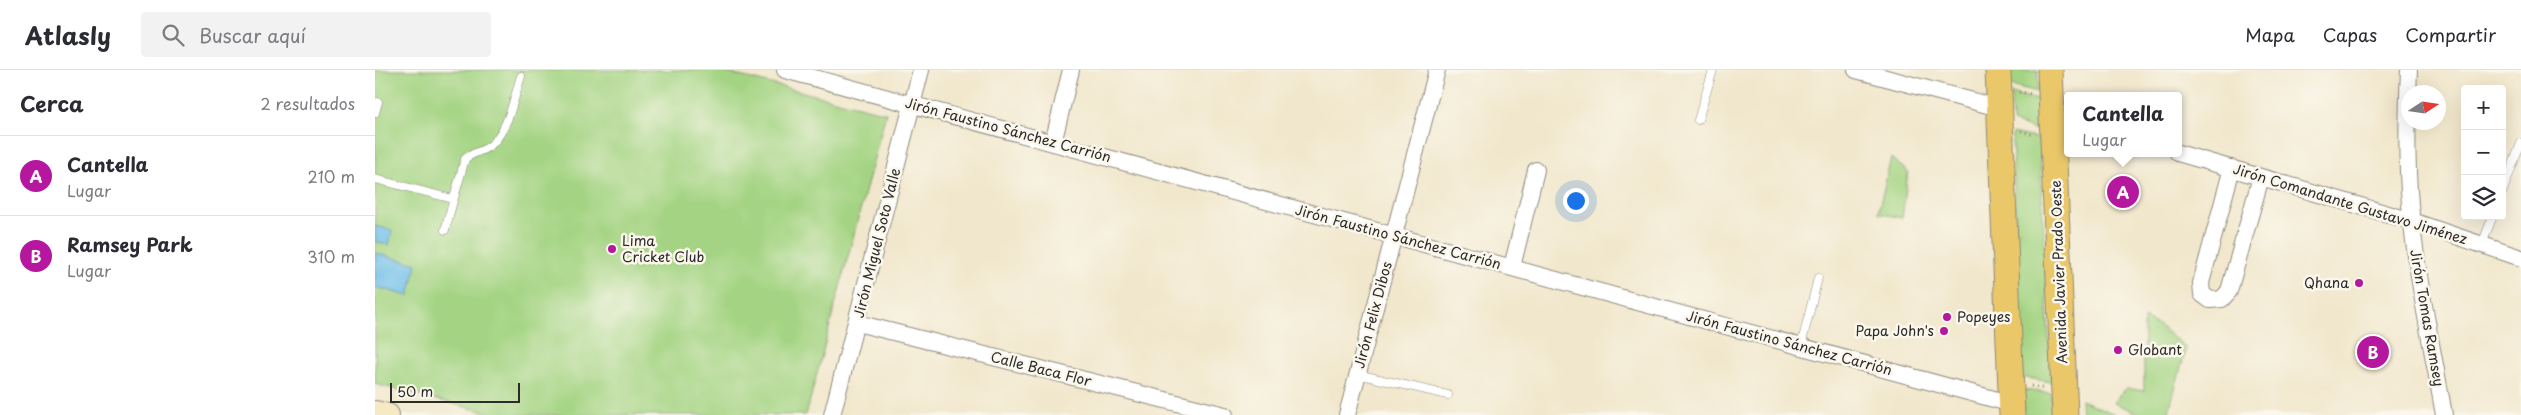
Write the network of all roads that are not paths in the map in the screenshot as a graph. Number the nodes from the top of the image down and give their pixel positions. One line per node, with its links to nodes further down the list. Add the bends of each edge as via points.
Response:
1 (785, 70): 12 (street, Jirón Faustino Sánchez Carrión)
2 (921, 70): 12 (street, Jirón Miguel Soto Valle)
3 (1071, 70): 16 (street)
4 (1437, 70): 28 (street, Jirón Felix Dibos)
5 (1713, 70): 14 (lane)
6 (1855, 70): 10 (street)
7 (2050, 70): 15 (main road, Avenida Javier Prado Oeste)
8 (2409, 70): 26 (street, Jirón Tomas Ramsey, via 2407,109)
9 (521, 76): 24 (lane, via 504,128 491,145 465,159)
10 (1999, 98): 37 (main road)
11 (378, 102): 13 (lane)
12 (912, 104): 16 (street, Jirón Faustino Sánchez Carrión); 33 (street, Jirón Miguel Soto Valle)
13 (375, 113)
14 (1698, 120)
15 (2056, 120): 38 (main road, Avenida Javier Prado Oeste)
16 (1053, 143): 28 (street, Jirón Faustino Sánchez Carrión)
17 (2521, 143): 23 (lane)
18 (2182, 154): 19 (street, Jirón Comandante Gustavo Jiménez)
19 (2232, 168): 21 (street, Jirón Comandante Gustavo Jiménez); 21 (street, via 2201,283 2202,294 2210,300 2222,299 2229,291)
20 (1536, 170): 31 (street)
21 (2261, 177): 26 (street, Jirón Comandante Gustavo Jiménez)
22 (375, 179): 24 (lane)
23 (2506, 182)
24 (453, 199): 27 (lane)
25 (2491, 220): 29 (lane)
26 (2412, 221): 29 (street, Jirón Comandante Gustavo Jiménez); 44 (street, Jirón Tomas Ramsey)
27 (445, 230)
28 (1394, 236): 31 (street, Jirón Faustino Sánchez Carrión); 35 (street, Jirón Felix Dibos)
29 (2482, 244): 30 (street, Jirón Comandante Gustavo Jiménez)
30 (2521, 258)
31 (1512, 267): 34 (street, Jirón Faustino Sánchez Carrión)
32 (1818, 278): 34 (lane)
33 (857, 323): 41 (street, Jirón Miguel Soto Valle); 42 (street, Calle Baca Flor)
34 (1801, 346): 37 (street, Jirón Faustino Sánchez Carrión)
35 (1357, 374): 36 (lane); 43 (street, Jirón Felix Dibos)
36 (1448, 395)
37 (2012, 400)
38 (2064, 405)
39 (375, 412): 40 (main road)
40 (388, 415)
41 (832, 415)
42 (1225, 415)
43 (1347, 415)
44 (2444, 415)

